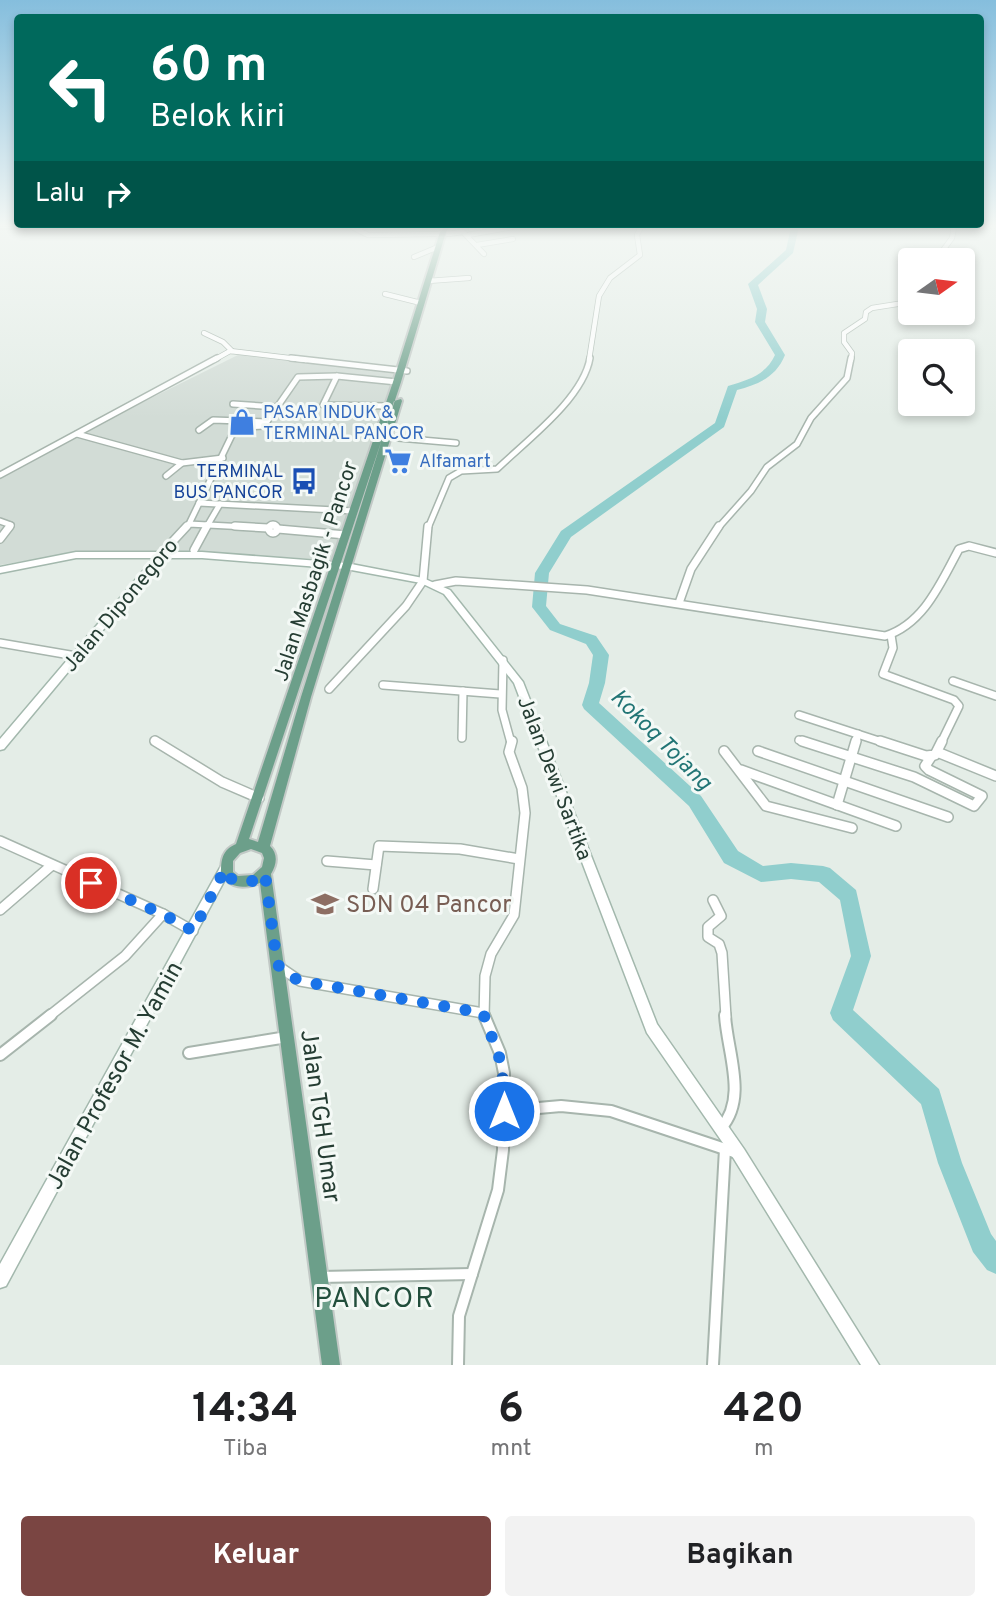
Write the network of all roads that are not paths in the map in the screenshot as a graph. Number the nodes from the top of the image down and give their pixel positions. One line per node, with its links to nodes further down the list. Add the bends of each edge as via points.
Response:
1 (427, 291): 5 (main road, Jalan Masbagik - Pancor)
2 (428, 291): 7 (main road, Jalan Masbagik - Pancor)
3 (602, 291): 38 (street, via 588,368 565,404 498,469 461,471 445,484 428,523)
4 (385, 294): 5 (street)
5 (421, 303): 7 (main road, Jalan Masbagik - Pancor)
6 (898, 304): 39 (street, via 872,308 865,319 844,333 852,353 847,378 811,418 797,444 767,467 725,518 691,569)
7 (420, 318): 10 (main road, Jalan Masbagik - Pancor)
8 (204, 334): 9 (street)
9 (232, 351): 10 (street); 18 (street)
10 (404, 371): 12 (main road, Jalan Masbagik - Pancor); 19 (main road, Jalan Masbagik - Pancor)
11 (337, 376): 12 (street); 14 (street, via 323,405); 15 (street, via 298,377)
12 (397, 382): 14 (main road, Jalan Masbagik - Pancor)
13 (233, 404): 15 (street)
14 (388, 406): 27 (main road, Jalan Masbagik - Pancor)
15 (277, 407): 16 (street)
16 (267, 422): 17 (street, via 211,420); 21 (street, via 264,427 236,430)
17 (199, 430)
18 (76, 434): 22 (street); 23 (street)
19 (387, 437): 20 (street); 36 (main road, Jalan Masbagik - Pancor)
20 (456, 443)
21 (223, 458): 22 (street); 25 (street)
22 (182, 463): 24 (street)
23 (0, 475)
24 (166, 476)
25 (200, 503): 26 (street); 29 (street)
26 (220, 504): 27 (street); 30 (street)
27 (354, 511): 31 (main road, Jalan Masbagik - Pancor)
28 (0, 521): 32 (street, via 11,525)
29 (189, 524): 30 (street, Jalan Diponegoro); 35 (street, Jalan Diponegoro)
30 (207, 526): 31 (street, Jalan Diponegoro); 33 (street)
31 (346, 535): 36 (main road, Jalan Masbagik - Pancor)
32 (0, 539)
33 (194, 550)
34 (996, 553): 40 (street, via 970,546 959,549 929,605)
35 (162, 554): 36 (street); 37 (street, via 76,555); 42 (street, Jalan Diponegoro)
36 (341, 566): 38 (street); 63 (main road, Jalan Masbagik - Pancor); 70 (main road, Jalan Masbagik - Pancor)
37 (0, 570)
38 (429, 583): 39 (street, via 557,588); 43 (street, Jalan Dewi Sartika, via 447,592); 46 (street)
39 (679, 603): 40 (street, via 847,633)
40 (891, 635): 58 (street, via 893,648 883,674 954,700 959,706)
41 (0, 643): 42 (street)
42 (76, 656): 55 (street, Jalan Diponegoro)
43 (503, 659): 48 (street); 88 (street, Jalan Dewi Sartika, via 522,692 646,1016)
44 (953, 681): 49 (street)
45 (383, 685): 47 (street)
46 (330, 689)
47 (463, 691): 48 (street); 52 (street)
48 (500, 694): 71 (street, via 512,739 510,756 524,795)
49 (996, 696)
50 (799, 715): 51 (street)
51 (858, 734): 58 (street); 59 (street)
52 (462, 738)
53 (799, 740): 59 (street)
54 (155, 741): 63 (street, via 222,782)
55 (0, 746)
56 (724, 751): 60 (street)
57 (758, 751): 62 (street)
58 (934, 755): 59 (street, via 925,766 982,796 974,806 915,777); 61 (street)
59 (852, 757): 62 (street)
60 (741, 770): 64 (street); 67 (street, via 766,806)
61 (996, 776)
62 (845, 781): 64 (street); 65 (street)
63 (259, 798): 69 (main road, Jalan Masbagik - Pancor)
64 (837, 805): 66 (street)
65 (948, 817)
66 (896, 826)
67 (852, 828)
68 (0, 841): 73 (street)
69 (242, 846): 70 (main road); 75 (main road, via 231,854)
70 (263, 847): 76 (main road, via 271,859)
71 (519, 859): 74 (street, via 460,849 383,845 377,848); 83 (street, via 514,915 487,964)
72 (327, 861): 74 (street)
73 (52, 865): 79 (street); 80 (street)
74 (376, 865): 77 (street)
75 (225, 869): 76 (main road, via 241,883); 81 (street, Jalan Profesor M. Yamin)
76 (265, 874): 82 (main road, Jalan TGH Umar)
77 (373, 889)
78 (713, 900): 88 (street, via 722,916 708,928 708,937 719,944 722,953 736,1097 732,1116)
79 (0, 910)
80 (163, 914): 81 (street); 85 (street, via 117,962)
81 (193, 931): 93 (street, Jalan Profesor M. Yamin)
82 (277, 964): 83 (street, via 300,981); 84 (main road, Jalan TGH Umar)
83 (483, 1013): 87 (street, via 502,1065)
84 (288, 1037): 86 (street); 92 (main road, Jalan TGH Umar)
85 (0, 1053)
86 (189, 1053)
87 (504, 1111): 89 (street, via 565,1105 591,1108); 91 (street, via 498,1190)
88 (722, 1128): 90 (street, Jalan Dewi Sartika)
89 (725, 1149): 90 (street); 96 (street)
90 (739, 1154): 97 (street, Jalan Dewi Sartika)
91 (472, 1275): 92 (street); 95 (street, via 459,1316)
92 (320, 1277): 94 (main road, Jalan TGH Umar)
93 (0, 1280)
94 (331, 1365)
95 (458, 1365)
96 (713, 1365)
97 (871, 1365)

